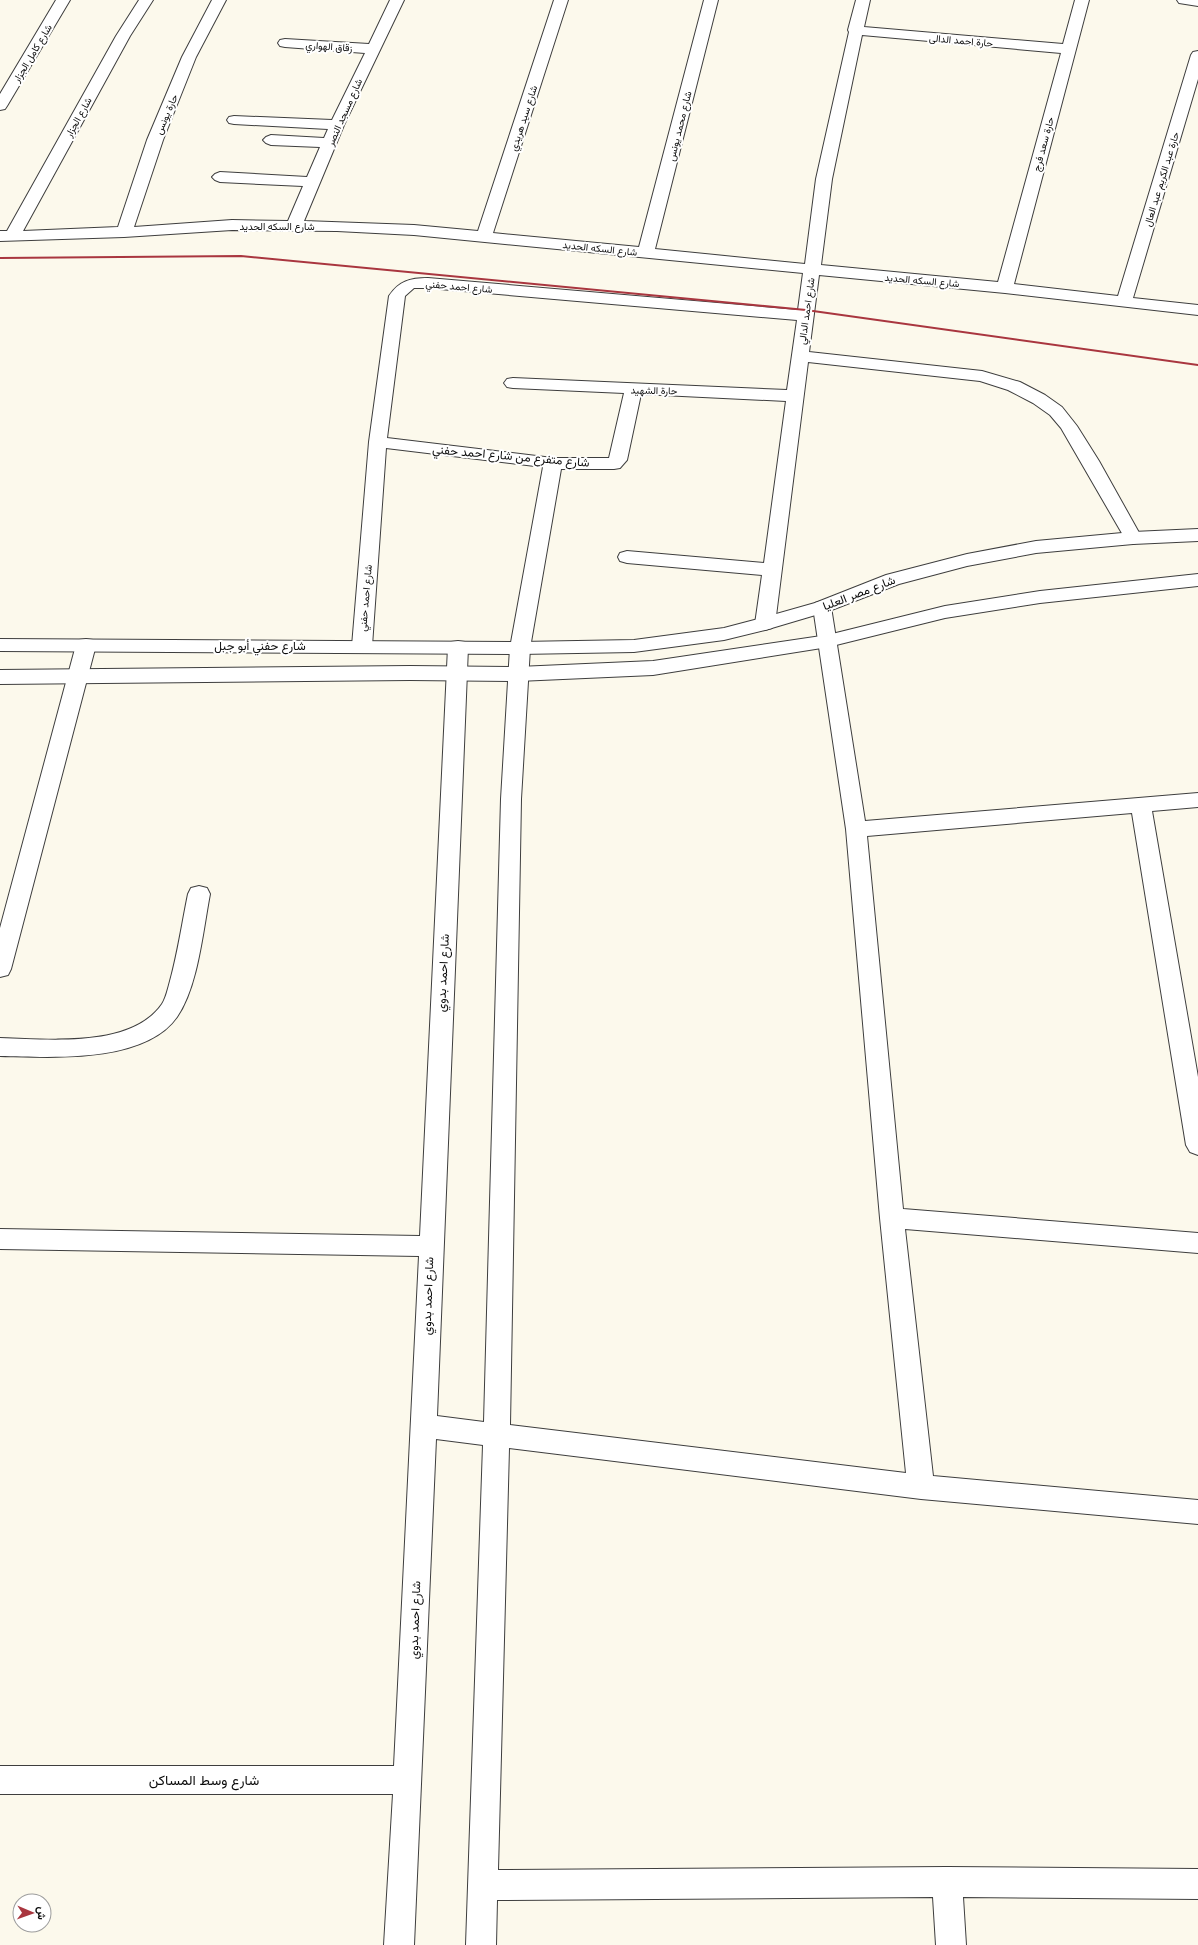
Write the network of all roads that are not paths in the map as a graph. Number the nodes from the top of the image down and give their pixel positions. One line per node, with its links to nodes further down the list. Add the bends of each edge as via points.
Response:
1 (63, 0): 16 (street, شارع كامل الجزار)
2 (146, 0): 25 (street, شارع الجزار)
3 (219, 0): 24 (street, حارة يونس, via 189,57 161,126)
4 (397, 0): 13 (street, شارع مسجد النصر)
5 (561, 0): 26 (street, شارع سيد هريدي)
6 (711, 0): 27 (street, شارع محمد يونس)
7 (863, 0): 11 (street, شارع احمد الدالي)
8 (1082, 0): 14 (street, حارة سعد فرج)
9 (1184, 0): 10 (street)
10 (1198, 2)
11 (855, 30): 14 (street, حارة احمد الدالى); 28 (street, شارع احمد الدالي, via 824,179)
12 (285, 43): 13 (street, زقاق الهواري)
13 (372, 49): 18 (street, شارع مسجد النصر)
14 (1068, 49): 29 (street, حارة سعد فرج)
15 (1198, 55): 30 (street, حارة عبد الكريم عبد العال)
16 (0, 106)
17 (234, 120): 18 (street)
18 (337, 125): 20 (street, شارع مسجد النصر)
19 (271, 140): 20 (street)
20 (330, 143): 22 (street, شارع مسجد النصر)
21 (220, 177): 22 (street)
22 (313, 182): 23 (street, شارع مسجد النصر)
23 (294, 225): 24 (street, شارع السكه الحديد, via 232,225); 26 (street, شارع السكه الحديد)
24 (124, 232): 25 (street, شارع السكه الحديد)
25 (6, 236)
26 (484, 236): 27 (street, شارع السكه الحديد)
27 (646, 253): 28 (street, شارع السكه الحديد)
28 (812, 270): 29 (street, شارع السكه الحديد); 32 (street, شارع احمد الدالي)
29 (1005, 288): 30 (street, شارع السكه الحديد)
30 (1124, 302): 31 (street, شارع السكه الحديد)
31 (1198, 310)
32 (806, 316): 33 (street, شارع احمد الدالي); 37 (street, شارع احمد حفني, via 414,283 402,288 397,296)
33 (800, 356): 36 (street, شارع احمد الدالي); 40 (street, via 982,376 1014,386 1039,399 1056,411 1068,426)
34 (513, 383): 35 (street, حارة الشهيد)
35 (633, 390): 36 (street, حارة الشهيد); 38 (street, شارع متفرع من شارع احمد حفني, via 618,462)
36 (795, 396): 42 (street, شارع احمد الدالي)
37 (378, 442): 38 (street, شارع متفرع من شارع احمد حفني); 49 (street, شارع احمد حفني)
38 (553, 462): 51 (street)
39 (1198, 535): 40 (street, شارع مصر العليا)
40 (1133, 538): 44 (street, شارع مصر العليا, via 1036,547 967,560 893,579)
41 (627, 557): 42 (street)
42 (772, 570): 45 (street, شارع احمد الدالي)
43 (1198, 580): 46 (street, via 1040,597 944,612)
44 (822, 607): 45 (street, شارع مصر العليا); 46 (street)
45 (765, 624): 51 (street, شارع مصر العليا, via 724,634 634,646)
46 (828, 641): 53 (street, via 653,668); 58 (street)
47 (0, 645): 48 (street, شارع حفني أبو جبل)
48 (86, 645): 49 (street, شارع حفني أبو جبل); 54 (street)
49 (362, 646): 50 (street, شارع حفني أبو جبل)
50 (458, 647): 51 (street, شارع حفني أبو جبل); 52 (street, شارع احمد بدوي)
51 (520, 648): 53 (street)
52 (456, 673): 53 (street); 54 (street); 66 (street, شارع احمد بدوي)
53 (518, 674): 68 (street, via 511,799)
54 (78, 676): 55 (street); 60 (street)
55 (0, 677)
56 (1198, 800): 57 (street)
57 (1141, 805): 58 (street); 62 (street)
58 (856, 829): 63 (street)
59 (199, 894): 61 (street, via 178,989 169,1011 150,1029 123,1042 93,1046)
60 (0, 969)
61 (0, 1047)
62 (1198, 1145)
63 (892, 1218): 65 (street); 69 (street)
64 (0, 1239): 66 (street)
65 (1198, 1243)
66 (430, 1246): 67 (street, شارع احمد بدوي)
67 (423, 1426): 68 (street); 72 (street, شارع احمد بدوي)
68 (496, 1435): 69 (street); 75 (street)
69 (920, 1487): 70 (street)
70 (1198, 1512)
71 (0, 1780): 72 (street, شارع وسط المساكن)
72 (408, 1780): 76 (street, شارع احمد بدوي)
73 (947, 1882): 74 (street); 75 (street); 78 (street)
74 (1198, 1884)
75 (483, 1885): 77 (street)
76 (399, 1945)
77 (481, 1945)
78 (951, 1945)

